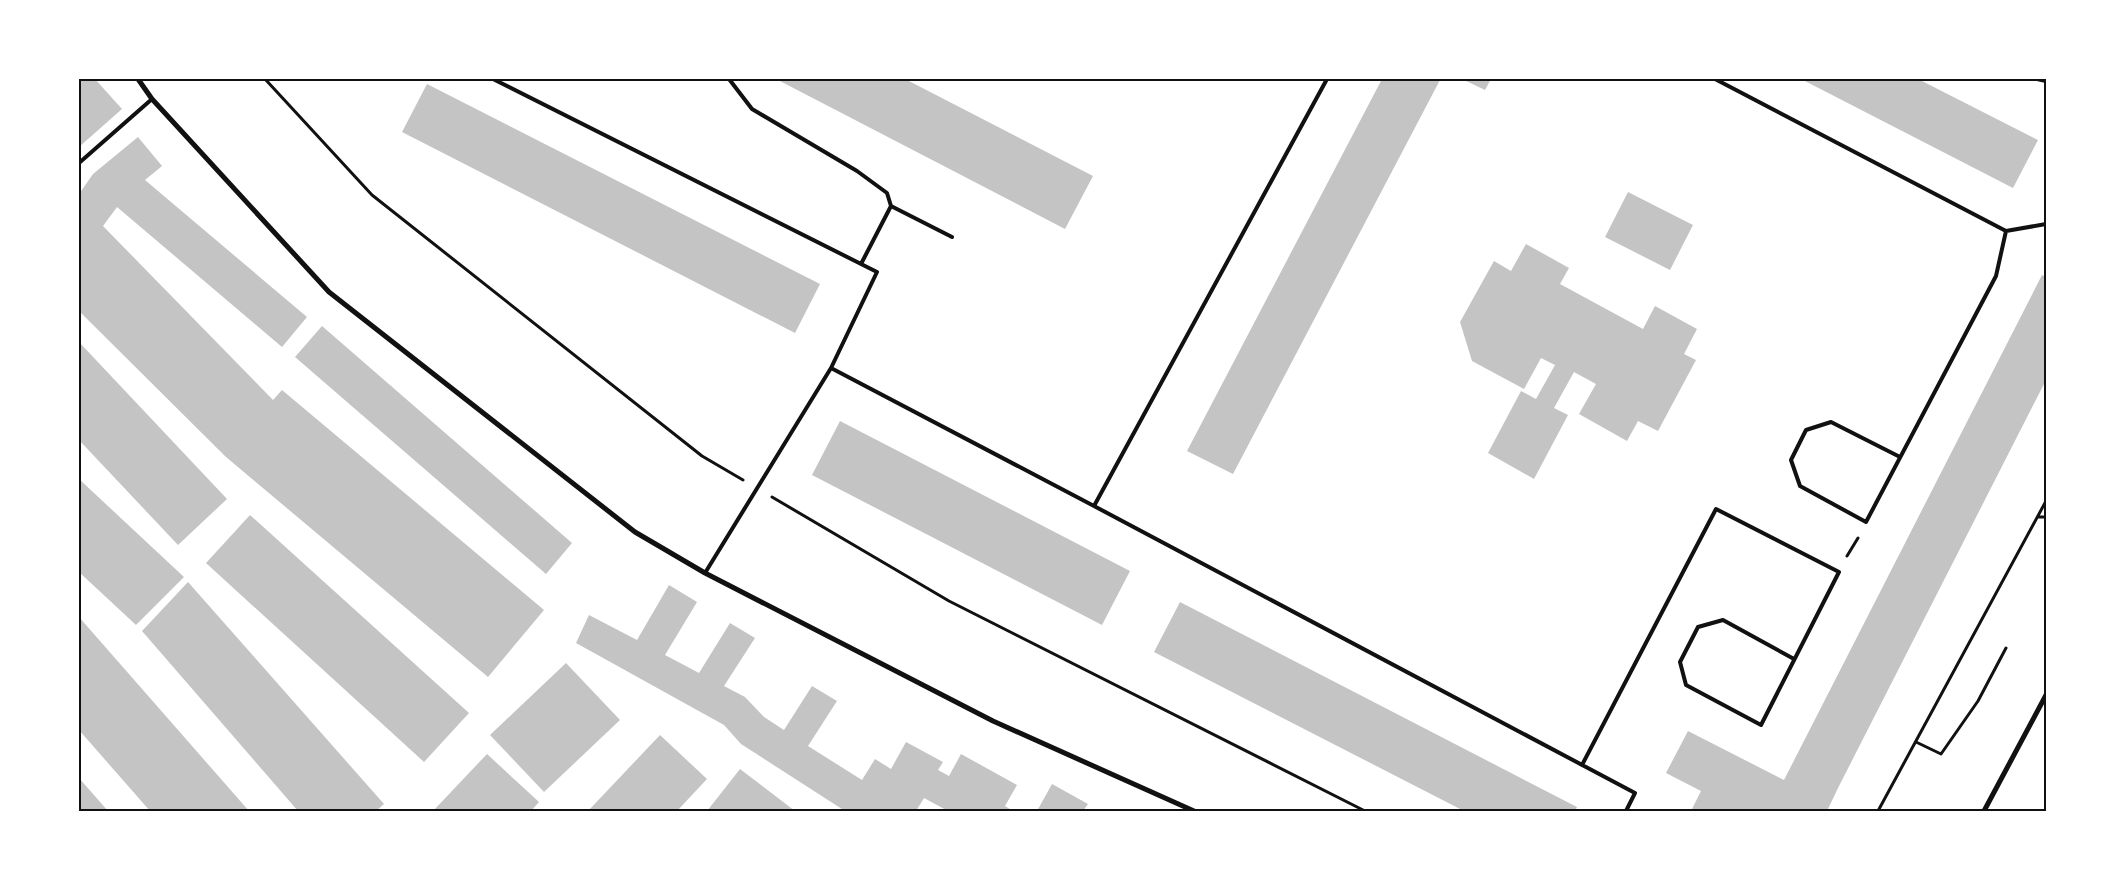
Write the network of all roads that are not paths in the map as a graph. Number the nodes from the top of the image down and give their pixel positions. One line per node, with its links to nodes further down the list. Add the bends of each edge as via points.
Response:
1 (138, 79): 8 (street)
2 (492, 79): 14 (lane)
3 (729, 79): 10 (lane, via 752,109 857,171 887,193)
4 (1327, 79): 17 (lane)
5 (1715, 79): 12 (lane)
6 (2037, 79): 7 (lane)
7 (2046, 81)
8 (152, 99): 9 (lane); 18 (street, via 329,292 635,532)
9 (79, 164)
10 (891, 206): 13 (lane); 14 (lane)
11 (2046, 224): 12 (lane)
12 (2006, 231): 16 (lane, via 1996,276)
13 (952, 237)
14 (861, 264): 15 (lane, via 877,272)
15 (831, 368): 17 (lane); 18 (lane)
16 (1900, 457): 16 (lane, via 1866,522 1800,486 1791,460 1806,430 1831,422)
17 (1094, 506): 21 (lane)
18 (705, 574): 22 (street, via 993,721)
19 (1794, 659): 19 (lane, via 1761,725 1686,685 1680,662 1698,627 1723,620); 21 (lane, via 1839,572 1716,508)
20 (2046, 694): 24 (street)
21 (1582, 766): 23 (lane, via 1635,793)
22 (1194, 811)
23 (1626, 811)
24 (1984, 811)

